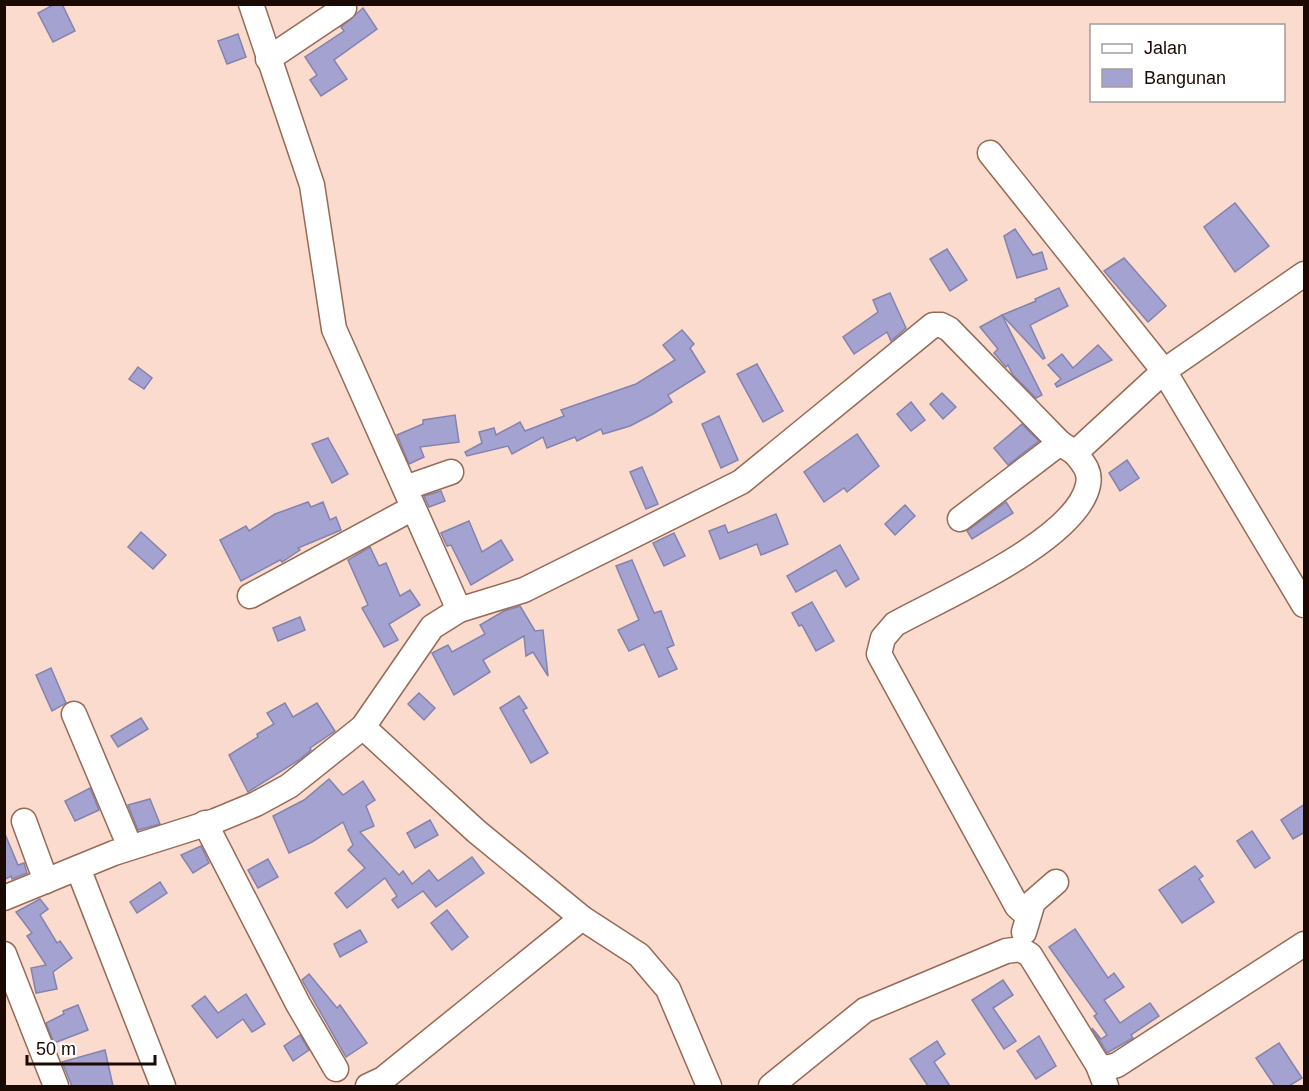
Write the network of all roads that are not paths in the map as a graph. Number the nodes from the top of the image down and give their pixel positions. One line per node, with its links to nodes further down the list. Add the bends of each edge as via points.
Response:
1 (251, 4): 3 (street)
2 (344, 8): 3 (street)
3 (268, 59): 9 (street, via 312,185 334,329)
4 (990, 153): 6 (street)
5 (1305, 274): 6 (street)
6 (1164, 370): 7 (street); 12 (street)
7 (1067, 448): 10 (street); 13 (street, via 949,329 933,325 741,482 524,590); 23 (street, via 1088,468 1088,485 1064,523 1025,554 895,624 883,639 879,654 1017,906)
8 (451, 472): 9 (street)
9 (409, 498): 11 (street); 13 (street)
10 (960, 519)
11 (250, 596)
12 (1305, 604)
13 (459, 610): 15 (street, via 432,627)
14 (74, 714): 18 (street)
15 (363, 727): 17 (street, via 289,786 256,804); 24 (street, via 476,831)
16 (24, 821): 20 (street)
17 (205, 823): 18 (street); 28 (street)
18 (130, 847): 19 (street)
19 (78, 868): 20 (street); 31 (street)
20 (46, 881): 22 (street)
21 (1056, 882): 23 (street, via 1036,897)
22 (4, 898)
23 (1028, 916): 26 (street)
24 (582, 918): 32 (street, via 383,1079); 33 (street, via 639,955 668,989)
25 (1305, 944): 29 (street, via 1107,1068)
26 (1020, 949): 29 (street, via 1030,955); 34 (street, via 1006,951 865,1011)
27 (4, 954): 30 (street)
28 (336, 1069)
29 (1102, 1076)
30 (56, 1086)
31 (163, 1086)
32 (368, 1086)
33 (709, 1086)
34 (771, 1086)

